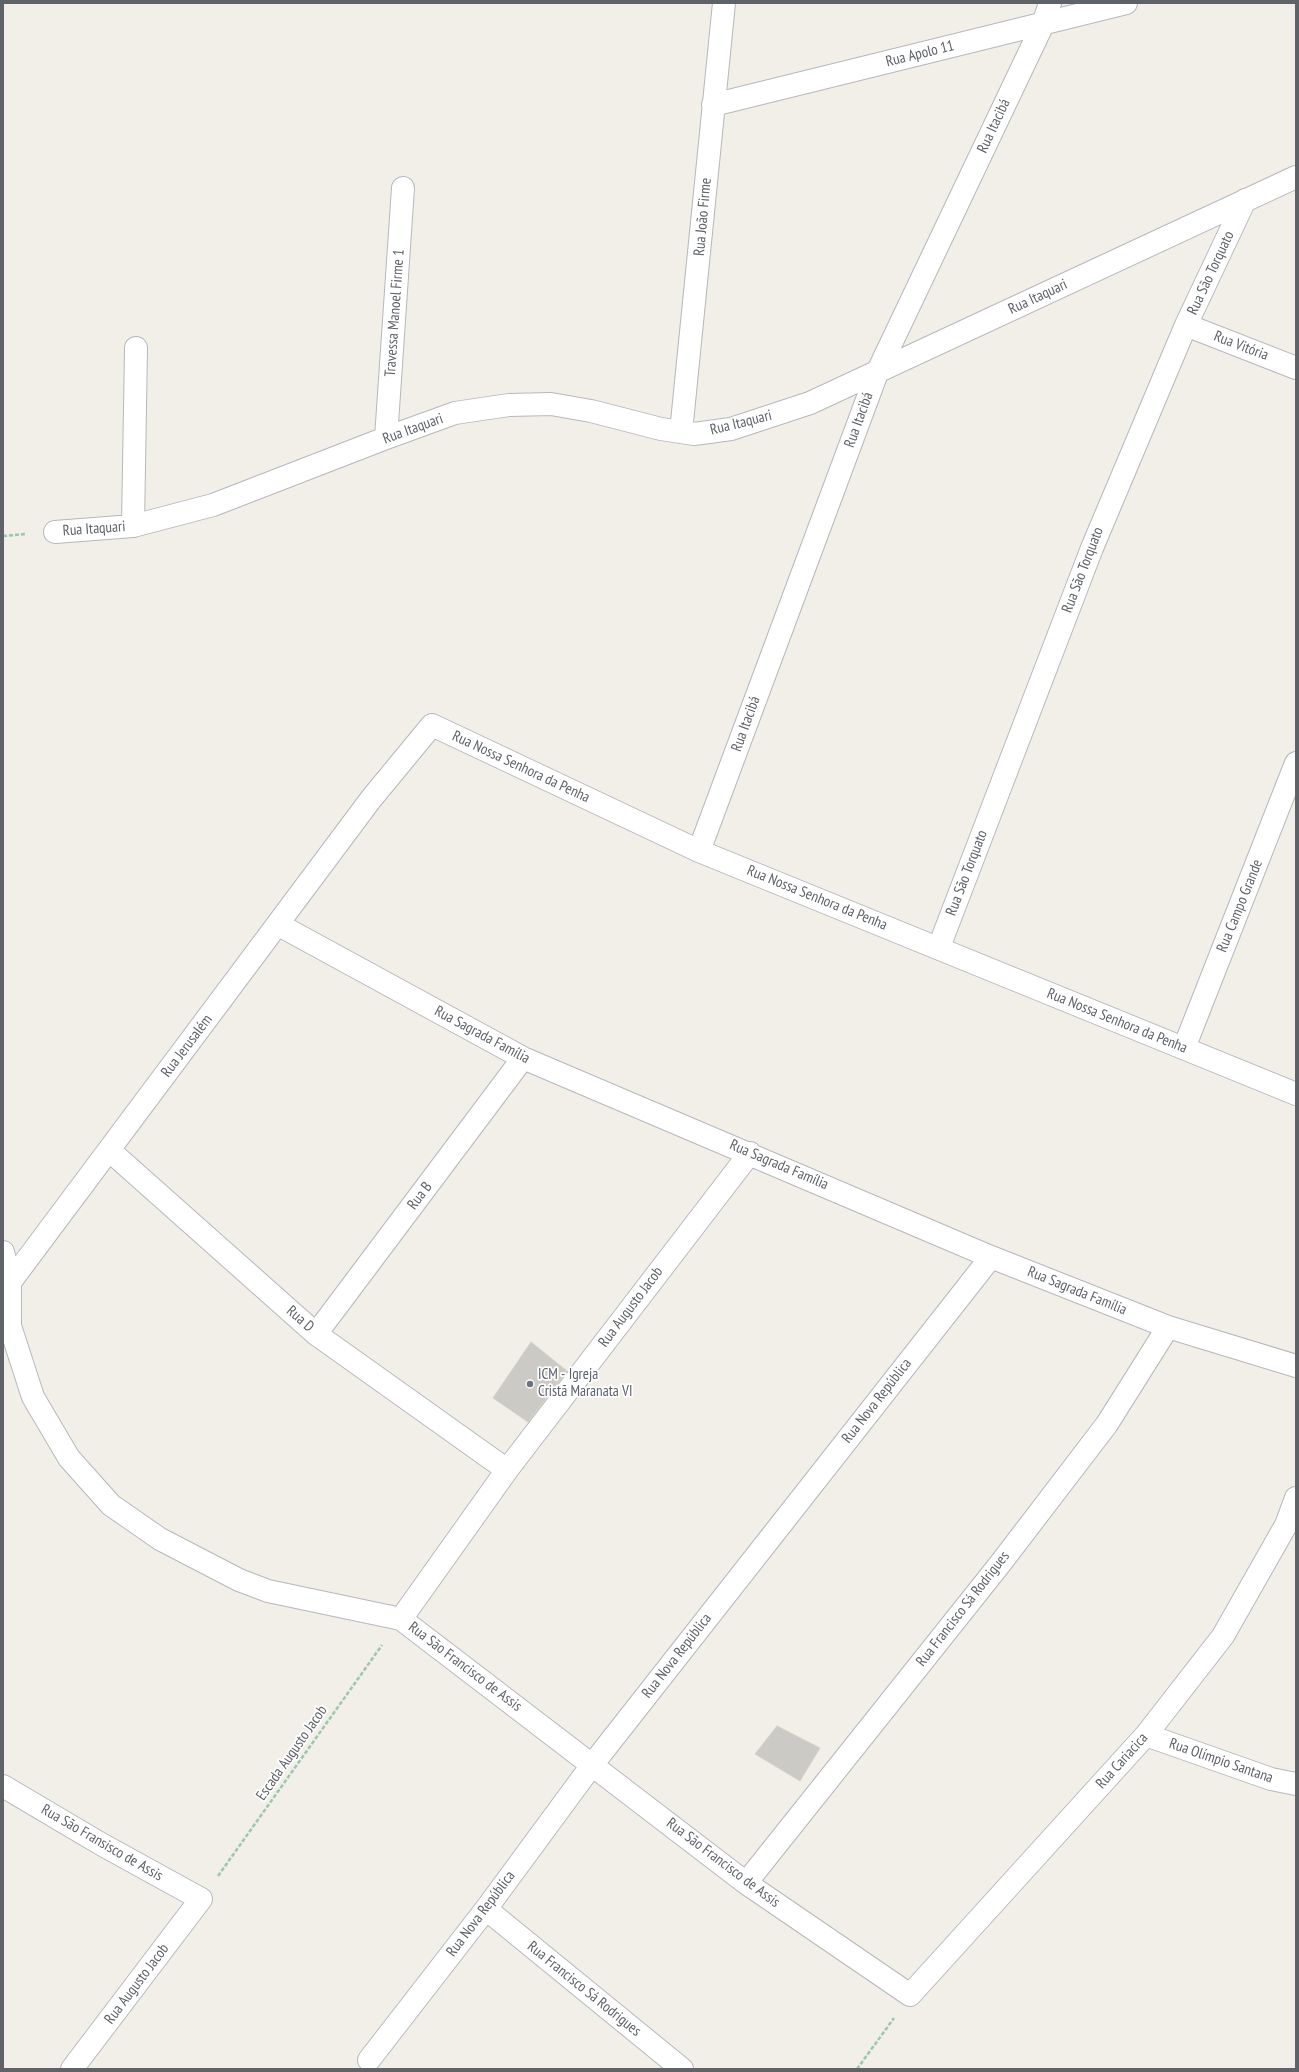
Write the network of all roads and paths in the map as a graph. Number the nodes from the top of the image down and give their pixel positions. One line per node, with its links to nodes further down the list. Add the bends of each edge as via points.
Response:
1 (724, 3): 5 (street, Rua João Firme)
2 (1050, 3): 4 (street, Rua Itacibá)
3 (1126, 3): 4 (street, Rua Apolo 11)
4 (1043, 24): 5 (street, Rua Apolo 11); 12 (street, Rua Itacibá)
5 (713, 105): 13 (street, Rua João Firme)
6 (1296, 177): 8 (street, Rua Itaquari)
7 (403, 188): 14 (street, Travessa Manoel Firme 1)
8 (1245, 200): 9 (street, Rua São Torquato); 12 (street, Rua Itaquari)
9 (1186, 325): 11 (street, Rua Vitória); 21 (street, Rua São Torquato, via 1092,548)
10 (136, 348): 15 (street, Rua Itaquari)
11 (1296, 368)
12 (877, 373): 13 (street, Rua Itaquari, via 810,403 731,429 694,434); 19 (street, Rua Itacibá)
13 (681, 432): 14 (street, Rua Itaquari, via 551,404 509,405 455,413)
14 (386, 438): 15 (street, Rua Itaquari, via 213,506)
15 (133, 526): 16 (street, Rua Itaquari)
16 (55, 532)
17 (1296, 763): 22 (street, Rua Campo Grande)
18 (371, 799): 19 (street, Rua Nossa Senhora da Penha, via 432,725); 20 (street, Rua Jerusalém)
19 (699, 850): 21 (street, Rua Nossa Senhora da Penha)
20 (278, 925): 23 (street, Rua Sagrada Família); 25 (street, Rua Jerusalém)
21 (939, 947): 22 (street, Rua Nossa Senhora da Penha)
22 (1184, 1048): 24 (street, Rua Nossa Senhora da Penha)
23 (523, 1058): 26 (street, Rua Sagrada Família); 31 (street, Rua B)
24 (1296, 1094)
25 (109, 1150): 29 (street, Rua Jerusalém); 31 (street, Rua D)
26 (750, 1153): 28 (street, Rua Sagrada Família); 33 (street, Rua Augusto Jacob)
27 (3, 1252): 29 (street, Rua São Francisco de Assis)
28 (991, 1256): 30 (street, Rua Sagrada Família); 37 (street, Rua Nova República)
29 (7, 1286): 35 (street, Rua São Francisco de Assis, via 10,1326 33,1397 69,1458 112,1505 160,1539 239,1580 268,1591)
30 (1168, 1327): 32 (street, Rua Sagrada Família); 40 (street, Rua Francisco Sá Rodrigues, via 1102,1430 995,1570)
31 (316, 1334): 33 (street, Rua D)
32 (1296, 1366)
33 (507, 1470): 35 (street, Rua Augusto Jacob)
34 (1296, 1498): 36 (street, Rua Cariacica, via 1286,1525 1223,1636)
35 (401, 1619): 37 (street, Rua São Francisco de Assis); 41 (path, Escada Augusto Jacob)
36 (1146, 1735): 38 (street, Rua Olímpio Santana, via 1271,1779); 43 (street, Rua Cariacica)
37 (592, 1765): 40 (street, Rua São Francisco de Assis); 42 (street, Rua Nova República)
38 (1296, 1784)
39 (3, 1786): 41 (street, Rua São Fransisco de Assis, via 101,1844)
40 (746, 1883): 43 (street, Rua São Francisco de Assis)
41 (202, 1899): 45 (street, Rua Augusto Jacob)
42 (486, 1909): 44 (street, Rua Nova República); 46 (street, Rua Francisco Sá Rodrigues)
43 (910, 1995): 47 (path)
44 (369, 2060)
45 (72, 2069)
46 (682, 2069)
47 (857, 2069)

